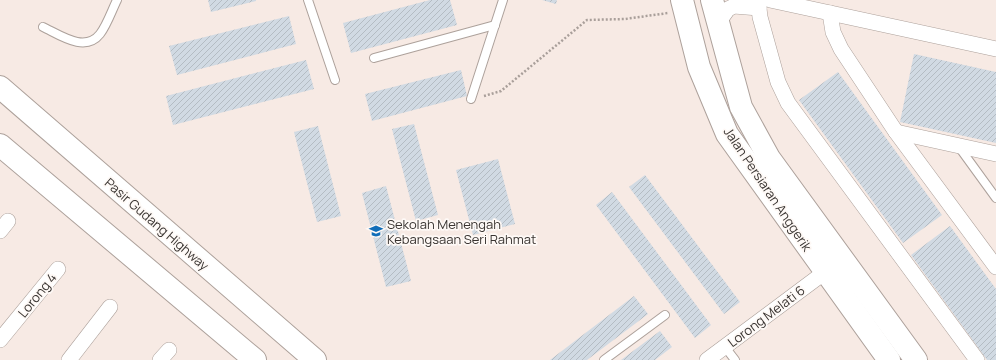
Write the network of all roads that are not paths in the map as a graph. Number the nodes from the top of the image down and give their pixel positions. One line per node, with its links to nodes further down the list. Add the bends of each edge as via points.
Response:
1 (116, 0): 10 (lane, via 100,34 89,42 77,42)
2 (308, 0): 13 (lane)
3 (503, 0): 9 (lane)
4 (712, 0): 8 (main road, Jalan Persiaran Anggerik)
5 (763, 3): 7 (street); 8 (street, via 734,6 728,9); 36 (street, via 760,17 778,82 788,103)
6 (683, 6): 23 (main road, Jalan Persiaran Anggerik, via 699,67 727,134)
7 (830, 13): 11 (street); 16 (street, via 833,32 841,49)
8 (718, 23): 35 (main road, Jalan Persiaran Anggerik, via 741,107 769,158)
9 (495, 25): 12 (lane); 15 (lane)
10 (43, 27)
11 (996, 48)
12 (374, 58)
13 (335, 80)
14 (0, 87): 30 (main road, Pasir Gudang Highway)
15 (471, 99)
16 (896, 132): 18 (street); 21 (street)
17 (0, 145): 29 (main road)
18 (958, 146): 19 (street); 20 (lane)
19 (996, 154)
20 (996, 198)
21 (996, 267)
22 (58, 269): 26 (street, Lorong 4)
23 (825, 272): 27 (street, Lorong Melati 6); 34 (main road, Jalan Persiaran Anggerik)
24 (110, 307): 28 (street)
25 (665, 315): 31 (lane)
26 (0, 340)
27 (725, 347): 32 (street, Lorong Melati 6); 33 (lane)
28 (69, 360)
29 (255, 360)
30 (315, 360)
31 (604, 360)
32 (707, 360)
33 (735, 360)
34 (889, 360)
35 (916, 360)
36 (977, 360)

